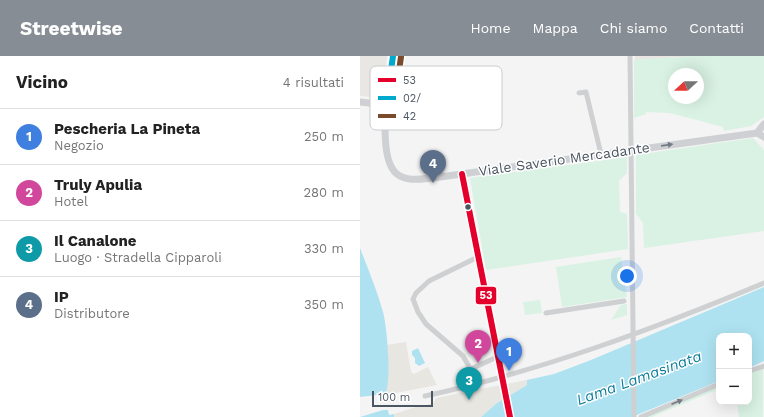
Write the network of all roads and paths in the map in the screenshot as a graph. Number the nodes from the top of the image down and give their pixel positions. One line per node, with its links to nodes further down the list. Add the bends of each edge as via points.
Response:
1 (393, 56): 3 (main road)
2 (630, 56): 11 (street)
3 (392, 66)
4 (579, 93): 12 (street, via 586,92)
5 (360, 102): 6 (main road)
6 (370, 103)
7 (764, 124): 9 (main road)
8 (386, 130): 13 (main road, Viale Saverio Mercadante, via 387,160 393,170 407,179)
9 (757, 133): 10 (main road); 11 (main road, Viale Saverio Mercadante, one-way to 9)
10 (764, 137)
11 (631, 150): 12 (main road, Viale Saverio Mercadante); 18 (street)
12 (601, 154): 13 (main road, Viale Saverio Mercadante)
13 (462, 174): 14 (street)
14 (478, 257): 19 (street); 21 (street, via 429,281 413,296 418,312 426,324 463,356)
15 (764, 282): 18 (street)
16 (624, 301): 17 (street)
17 (546, 314)
18 (633, 337): 23 (street); 28 (street)
19 (497, 357): 21 (street); 23 (street)
20 (764, 366): 22 (street)
21 (471, 370): 24 (street)
22 (752, 370)
23 (502, 379): 24 (street); 27 (street)
24 (479, 384): 26 (street)
25 (716, 385): 29 (street, one-way to 25)
26 (425, 396)
27 (510, 417)
28 (634, 417)
29 (641, 417)

